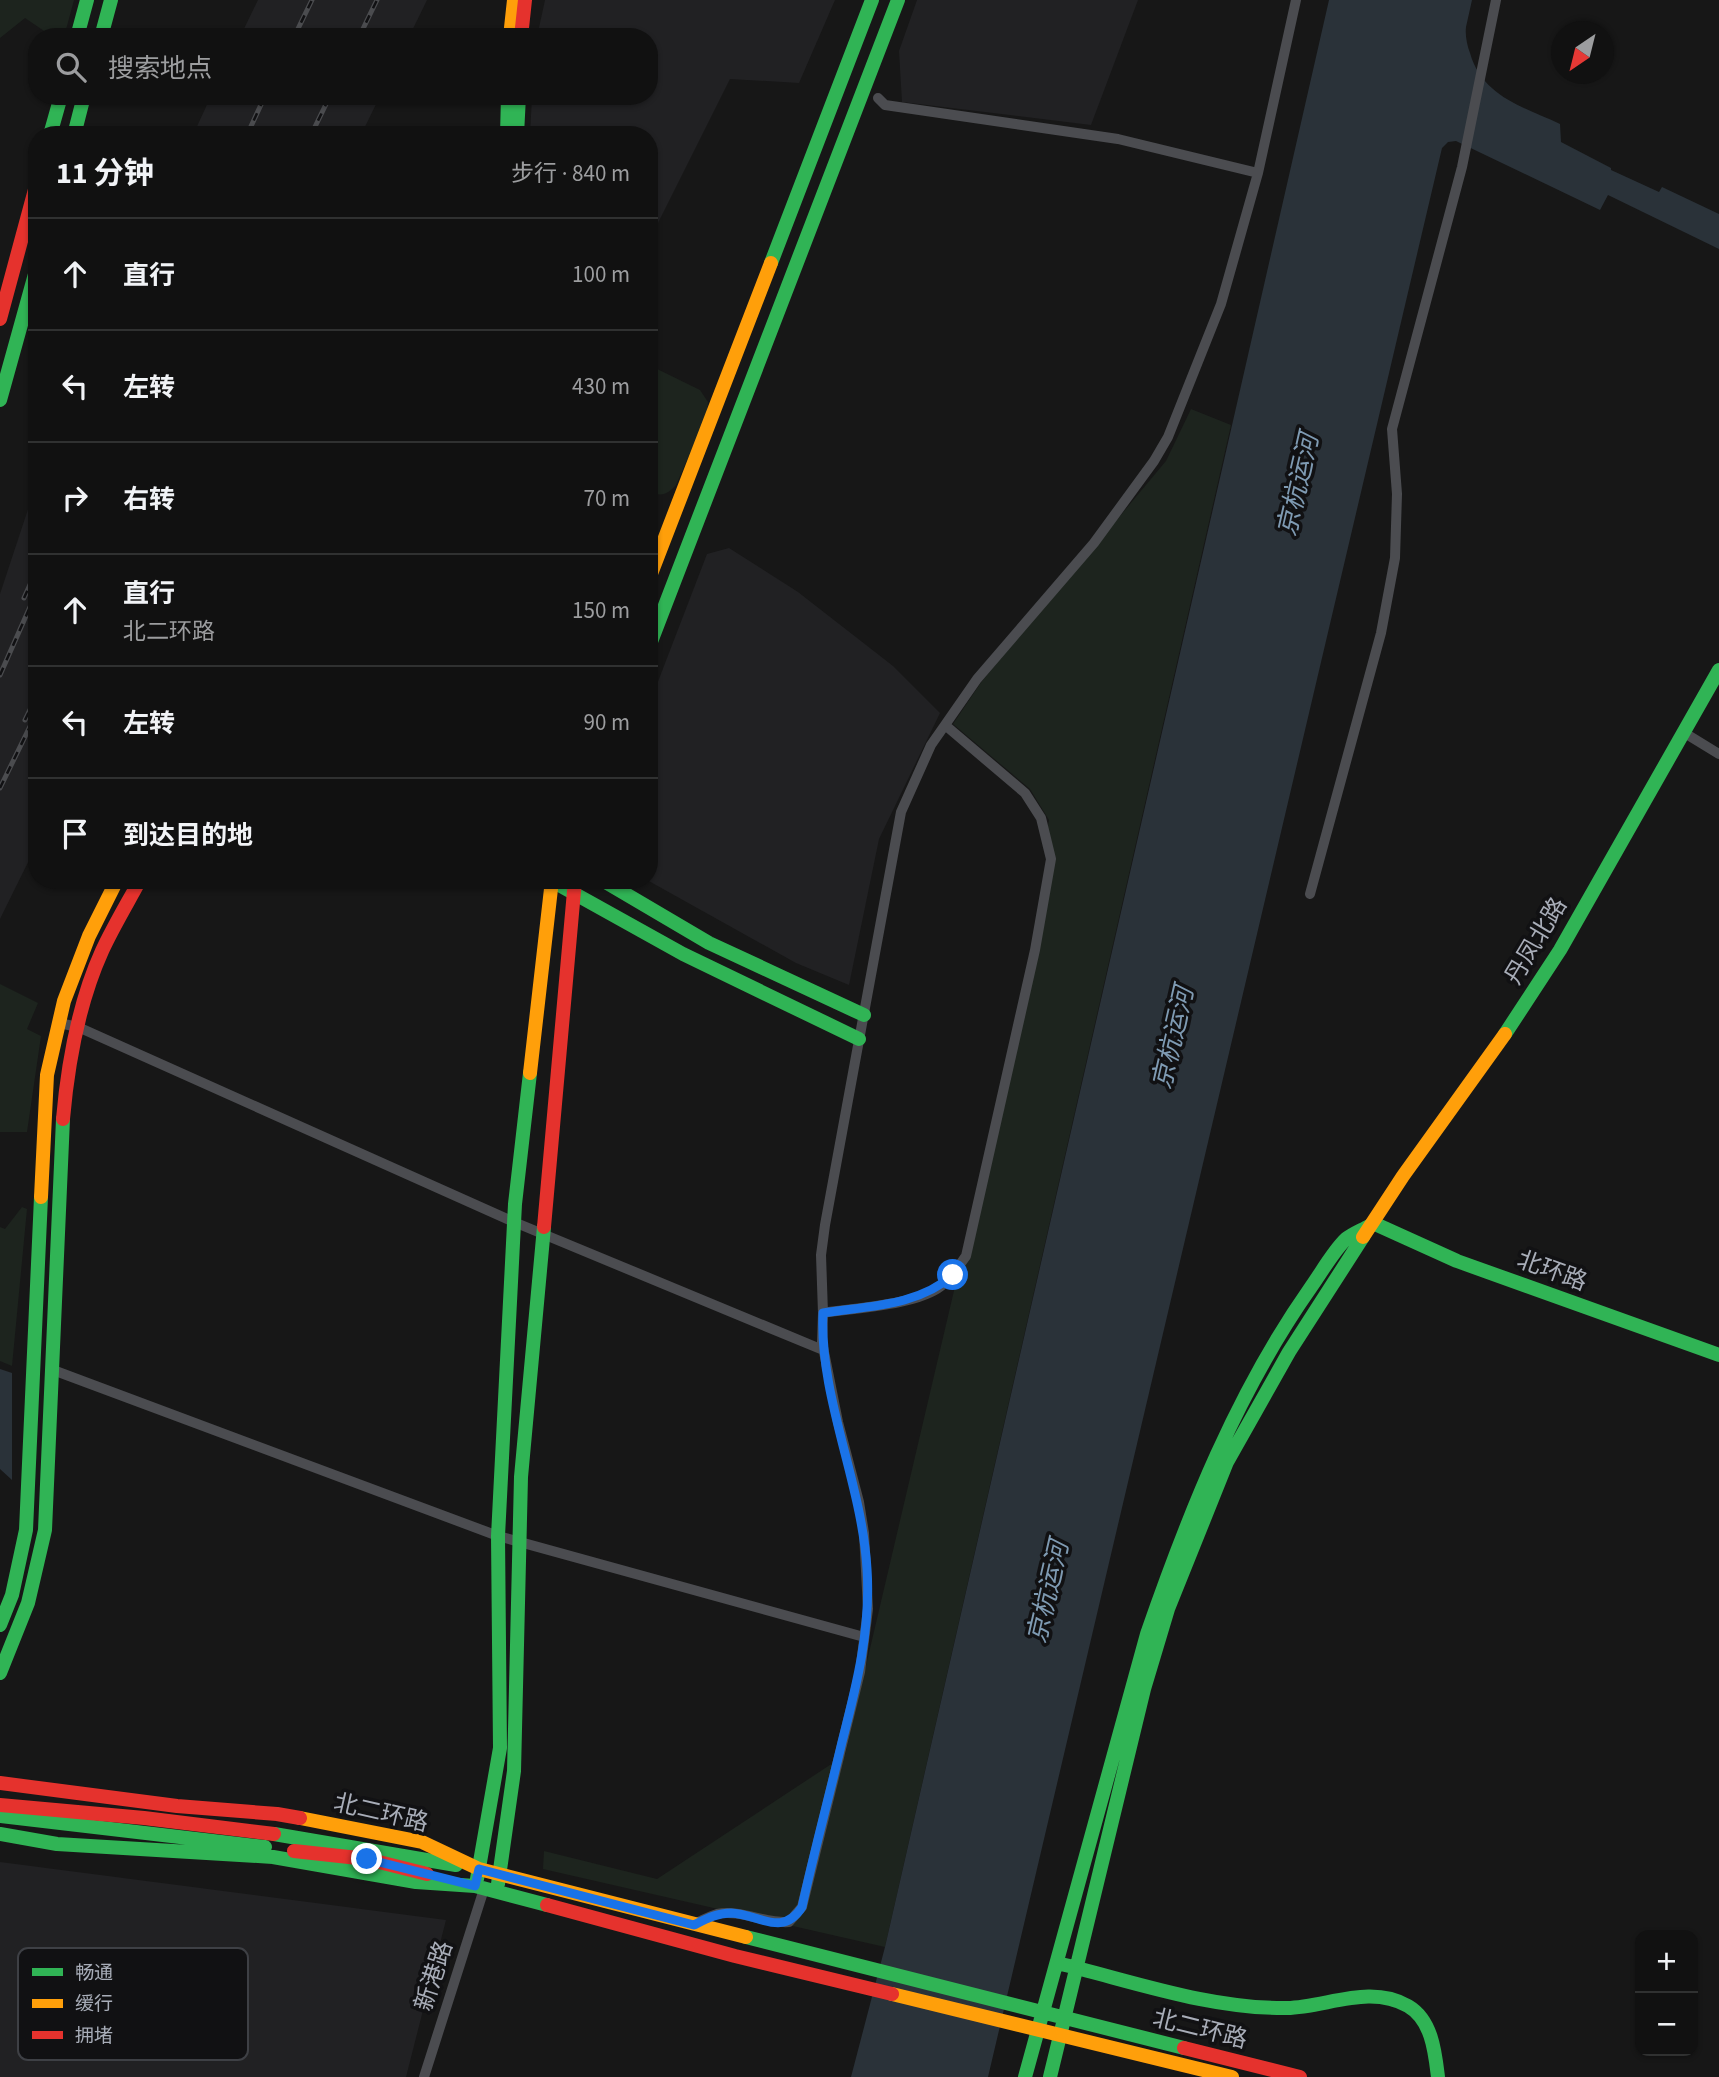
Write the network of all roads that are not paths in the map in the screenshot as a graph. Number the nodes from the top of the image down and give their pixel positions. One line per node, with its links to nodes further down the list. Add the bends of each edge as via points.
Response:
1 (87, 0): 9 (main road)
2 (111, 0): 10 (main road)
3 (514, 0): 11 (main road)
4 (525, 0): 12 (main road)
5 (872, 0): 27 (main road)
6 (898, 0): 28 (main road)
7 (1296, 0): 22 (street)
8 (1496, 0): 39 (street, via 1464,157 1392,429 1395,558 1381,633)
9 (79, 28)
10 (103, 28)
11 (511, 28)
12 (522, 28)
13 (878, 98): 22 (street, via 885,105 1118,139)
14 (58, 105): 18 (main road)
15 (82, 105): 19 (main road)
16 (508, 105): 20 (main road)
17 (519, 105): 21 (main road)
18 (53, 126)
19 (76, 126)
20 (507, 126)
21 (517, 126)
22 (1258, 173): 30 (street, via 1221,304 1168,437 1094,544 977,679)
23 (28, 215): 25 (main road)
24 (28, 299): 26 (main road)
25 (0, 318)
26 (0, 400)
27 (658, 556)
28 (658, 624)
29 (1719, 670): 31 (main road, 丹凤北路)
30 (945, 725): 40 (street, via 901,812); 47 (street, via 1025,793 1041,818 1051,859 1041,918 966,1256 939,1288 920,1297)
31 (1683, 732): 32 (street); 45 (main road, 丹凤北路, via 1560,950)
32 (1719, 754)
33 (112, 889): 41 (main road, via 89,936)
34 (135, 889): 42 (main road, via 102,951)
35 (550, 889): 44 (main road)
36 (574, 889): 46 (main road)
37 (577, 889): 43 (main road, via 683,954)
38 (617, 889): 40 (main road, via 709,943)
39 (1310, 894)
40 (864, 1015): 43 (street)
41 (60, 1023): 42 (street); 53 (main road, via 47,1075 26,1530 12,1595)
42 (78, 1027): 44 (street); 50 (main road, via 68,1066 62,1125)
43 (859, 1038): 47 (street, via 821,1255)
44 (514, 1222): 46 (street); 51 (main road)
45 (1373, 1223): 49 (main road, 北环路, via 1457,1261); 64 (main road, via 1345,1240 1295,1310 1250,1387 1209,1472 1147,1634); 65 (main road, 丹凤北路, via 1289,1352 1227,1462 1195,1541 1144,1689)
46 (543, 1234): 48 (street); 52 (main road, via 521,1477)
47 (823, 1313): 48 (street)
48 (824, 1350): 54 (street, via 864,1533 868,1609)
49 (1719, 1355)
50 (53, 1370): 51 (street); 55 (main road, via 45,1530 28,1603)
51 (498, 1536): 52 (street); 60 (main road, via 500,1748)
52 (520, 1541): 54 (street); 61 (main road, via 514,1771)
53 (0, 1625)
54 (864, 1637): 63 (street, via 860,1672 802,1907 789,1922 733,1913 716,1914)
55 (0, 1673)
56 (0, 1783): 60 (main road, 北二环路, via 277,1814 422,1842)
57 (0, 1805): 60 (main road, via 163,1819)
58 (0, 1816): 62 (main road, via 367,1859)
59 (0, 1834): 62 (main road, via 57,1844 273,1857)
60 (479, 1869): 61 (main road, 北二环路); 62 (main road)
61 (500, 1874): 62 (main road); 63 (main road, 北二环路)
62 (485, 1889): 67 (street, 新港路); 70 (main road, 北二环路, via 735,1956)
63 (694, 1925): 71 (main road, 北二环路)
64 (1057, 1963): 65 (main road); 68 (main road)
65 (1076, 1967): 66 (main road, via 1243,2005 1290,2008 1386,1997 1422,2018); 69 (main road, 丹凤北路)
66 (1434, 2045): 72 (main road); 73 (main road)
67 (424, 2077)
68 (1025, 2077)
69 (1050, 2077)
70 (1232, 2077)
71 (1300, 2077)
72 (1427, 2077)
73 (1438, 2077)

